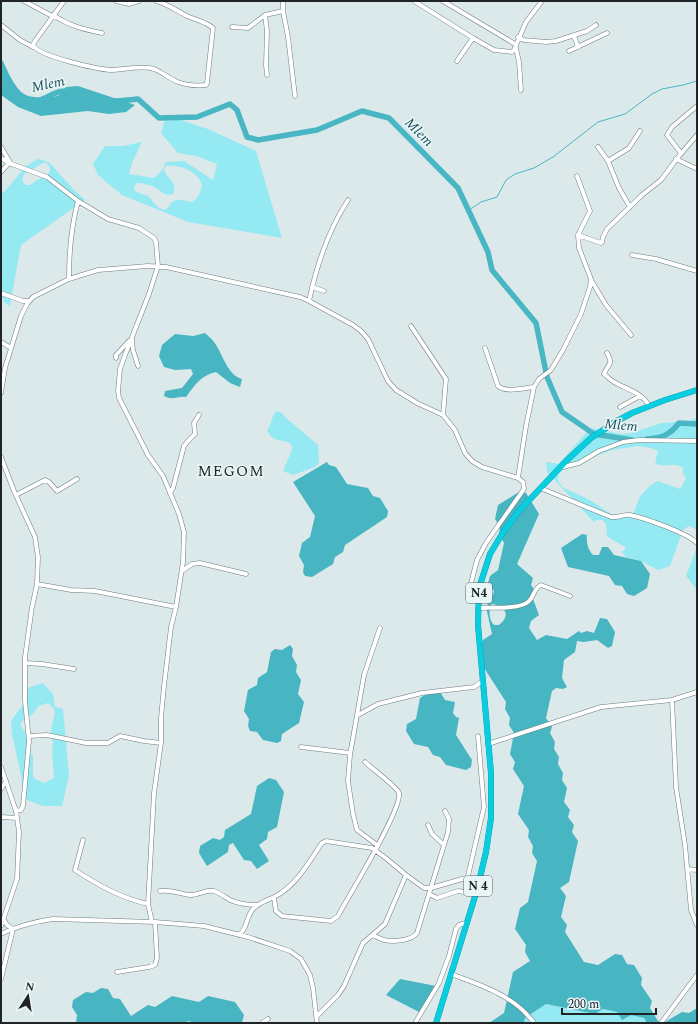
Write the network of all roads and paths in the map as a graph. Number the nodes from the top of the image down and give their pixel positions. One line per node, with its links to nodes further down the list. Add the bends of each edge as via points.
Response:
1 (24, 1): 11 (street)
2 (64, 1): 11 (street)
3 (116, 1): 4 (street, via 129,4)
4 (140, 1)
5 (156, 1): 22 (street, via 213,28 206,85 178,82 154,69 110,70 85,65 54,57)
6 (284, 1): 10 (street)
7 (414, 1): 20 (street)
8 (443, 1): 21 (street)
9 (542, 1): 19 (street)
10 (283, 10): 12 (street); 28 (street)
11 (53, 15): 16 (street, via 77,28); 22 (street)
12 (265, 15): 15 (street, via 248,28); 26 (street)
13 (1, 25): 22 (street)
14 (596, 25): 18 (street)
15 (232, 27)
16 (102, 33)
17 (607, 34): 23 (street)
18 (574, 36): 19 (street, via 556,42 524,40); 23 (street)
19 (518, 37): 21 (street)
20 (473, 38): 21 (street, via 494,50 507,52 512,52); 25 (street)
21 (515, 44): 27 (street)
22 (33, 47)
23 (578, 47): 24 (street)
24 (569, 51)
25 (457, 61)
26 (267, 75)
27 (521, 90)
28 (295, 96)
29 (697, 106): 34 (street, via 672,127 667,135)
30 (640, 132): 37 (street, via 629,148)
31 (697, 135): 34 (street)
32 (1, 147): 38 (street)
33 (598, 147): 37 (street)
34 (681, 153): 36 (street)
35 (1, 158): 38 (street)
36 (676, 159): 39 (street); 44 (street, via 661,180)
37 (608, 161): 44 (street)
38 (10, 164): 40 (street); 43 (street, via 47,177)
39 (696, 168)
40 (1, 172)
41 (577, 176): 45 (street, via 590,211)
42 (348, 200): 51 (street, via 337,218)
43 (78, 201): 47 (street, via 108,219 148,233 156,242); 49 (street, via 70,235)
44 (630, 207): 45 (street, via 607,229 602,242)
45 (578, 235): 50 (street, via 580,253)
46 (632, 255): 48 (street)
47 (158, 266): 49 (street, via 103,269); 54 (street); 58 (street)
48 (697, 271)
49 (69, 279): 55 (street, via 37,294)
50 (591, 280): 57 (street, via 606,305); 65 (street, via 581,314 563,350 551,370 539,379)
51 (312, 287): 52 (street); 54 (street)
52 (324, 291)
53 (1, 293): 55 (street)
54 (309, 301): 72 (street, via 353,325 364,334 384,375 396,390)
55 (28, 302): 60 (street)
56 (410, 326): 72 (street, via 446,378)
57 (631, 334)
58 (132, 338): 63 (street); 64 (street); 79 (street, via 120,369 119,398 146,452 162,473)
59 (1, 342): 60 (street)
60 (11, 348): 67 (street)
61 (485, 348): 65 (street, via 501,389)
62 (608, 353): 68 (street, via 611,364 604,374 613,382)
63 (116, 358)
64 (138, 366)
65 (534, 387): 76 (street)
66 (694, 389): 69 (highway, N4)
67 (1, 393)
68 (640, 396): 69 (street); 70 (street)
69 (648, 404): 75 (highway, N4, via 592,438)
70 (620, 407)
71 (199, 415): 79 (street, via 194,423 196,434 185,443)
72 (443, 415): 76 (street, via 455,430 472,461)
73 (697, 441): 75 (street, via 623,442 599,451 579,463)
74 (1, 457): 80 (street)
75 (559, 468): 78 (highway, N4)
76 (518, 478): 86 (street, via 523,482 524,489 477,560 470,587)
77 (77, 479): 80 (street, via 58,491 45,480)
78 (540, 488): 81 (street, via 611,517 617,518 627,514 680,532); 86 (highway, N4, via 518,512 495,545 484,570)
79 (170, 492): 82 (street, via 183,526)
80 (16, 495): 84 (street, via 36,541 39,566)
81 (697, 543)
82 (182, 571): 83 (street, via 192,564 200,563); 87 (street)
83 (246, 574)
84 (37, 584): 87 (street, via 95,591); 90 (street)
85 (570, 596): 88 (street, via 541,585 528,602 520,605)
86 (478, 599): 88 (highway, N4)
87 (176, 607): 98 (street, via 164,686)
88 (478, 608): 92 (highway, N4)
89 (380, 628): 95 (street, via 364,675)
90 (25, 663): 91 (street); 96 (street, via 25,701)
91 (74, 669)
92 (483, 681): 95 (street, via 474,687 422,693 378,704); 99 (highway, N4)
93 (697, 692): 94 (street)
94 (672, 700): 99 (street, via 601,707); 115 (street, via 676,787)
95 (358, 715): 101 (street)
96 (29, 736): 98 (street, via 47,735 86,743 108,743 120,736); 106 (street, via 24,803 21,810)
97 (478, 736): 118 (street, via 484,807)
98 (161, 743): 125 (street, via 154,793)
99 (488, 744): 119 (highway, N 4, via 491,818)
100 (301, 747): 101 (street)
101 (350, 753): 112 (street, via 348,781 356,827)
102 (365, 762): 112 (street, via 397,789 399,794 390,824)
103 (1, 767): 104 (street)
104 (6, 781): 105 (street); 106 (street)
105 (1, 789)
106 (16, 811): 109 (street)
107 (445, 811): 113 (street, via 450,826)
108 (1, 817): 109 (street)
109 (17, 818): 129 (street, via 17,879)
110 (428, 825): 113 (street, via 432,834)
111 (83, 840): 125 (street, via 75,870 102,887)
112 (377, 845): 114 (street)
113 (444, 845): 120 (street)
114 (374, 850): 117 (street); 124 (street, via 341,843 322,843 297,878); 124 (street, via 338,916 333,920 280,915 276,911)
115 (687, 869): 116 (street); 132 (street, via 691,910)
116 (697, 870)
117 (406, 875): 120 (street, via 421,886); 138 (street, via 385,924)
118 (467, 880): 119 (street); 120 (street, via 459,879)
119 (478, 884): 123 (highway, N 4)
120 (431, 888): 122 (street)
121 (160, 891): 126 (street, via 190,895 212,891)
122 (429, 894): 123 (street, via 437,898 460,891); 138 (street, via 419,929 414,936 391,941)
123 (476, 894): 131 (highway, N 4)
124 (274, 898): 127 (street)
125 (148, 904): 130 (street)
126 (245, 905): 127 (street); 128 (street)
127 (258, 905): 128 (street)
128 (249, 916): 135 (street)
129 (4, 920): 133 (street); 134 (street)
130 (153, 922): 134 (street, via 53,919); 137 (street, via 204,926); 140 (street, via 157,962 155,965)
131 (466, 923): 141 (highway, N 4); 148 (street, via 456,929 439,983)
132 (697, 925)
133 (1, 926)
134 (13, 929): 136 (street); 143 (street)
135 (245, 929): 137 (street); 139 (street)
136 (1, 934)
137 (239, 935): 139 (street)
138 (372, 935): 144 (street, via 363,943 338,995)
139 (248, 937): 144 (street, via 290,951 301,959 312,982)
140 (117, 972)
141 (452, 974): 149 (highway, N 4); 150 (street, via 508,1000 521,1008)
142 (697, 975): 151 (street)
143 (1, 979)
144 (317, 1016): 147 (street)
145 (268, 1019): 146 (street)
146 (262, 1023)
147 (317, 1023)
148 (416, 1023)
149 (436, 1023)
150 (534, 1023)
151 (661, 1023)

